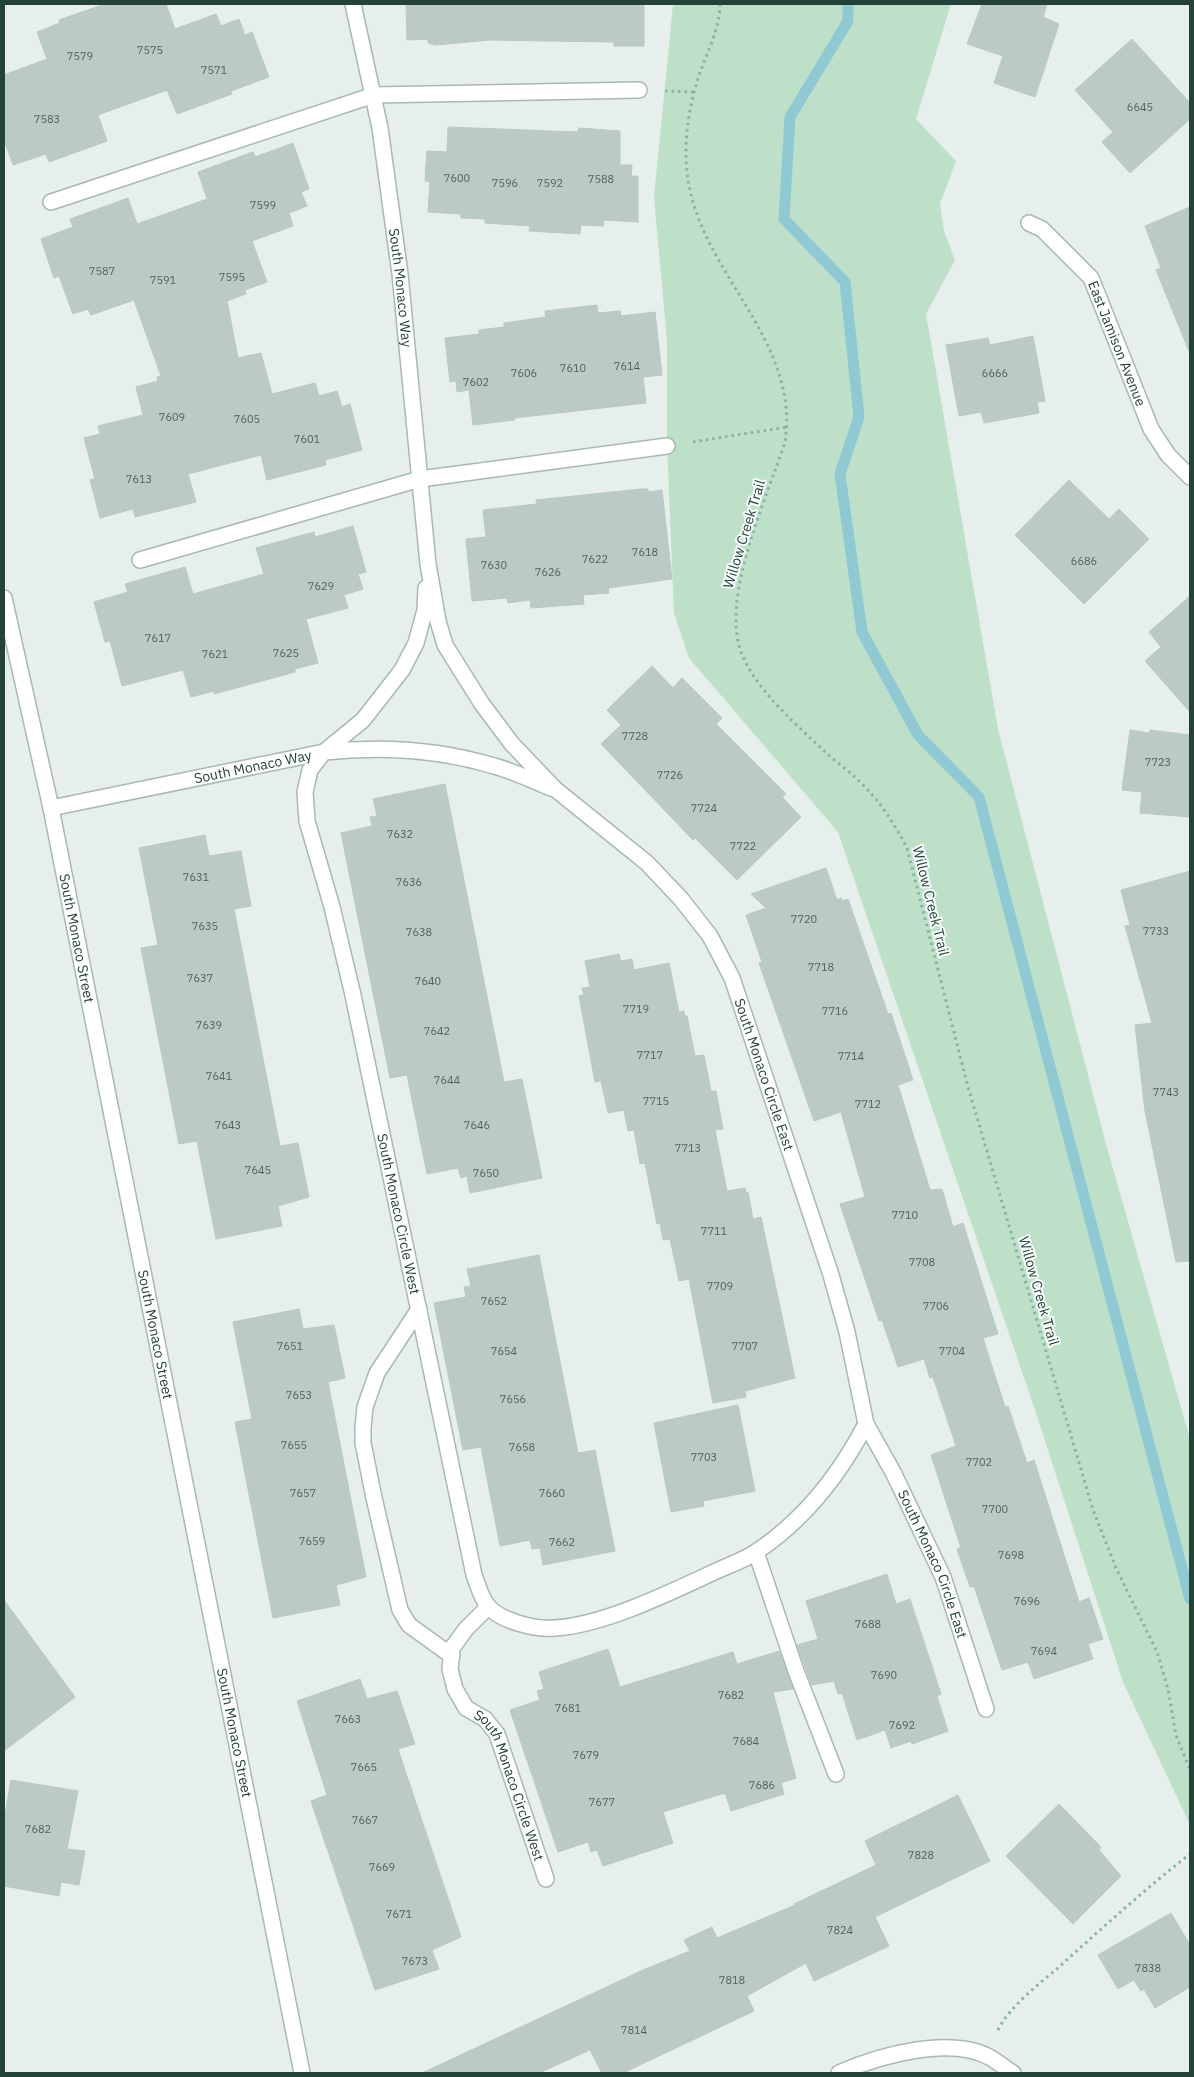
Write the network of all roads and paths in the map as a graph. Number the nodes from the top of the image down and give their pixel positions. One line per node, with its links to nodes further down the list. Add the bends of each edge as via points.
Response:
1 (353, 4): 4 (street, South Monaco Way)
2 (720, 4): 7 (path, Willow Creek Trail, via 689,117 686,157 690,190 710,240 779,369 786,399)
3 (639, 90): 4 (street)
4 (374, 95): 5 (street); 10 (street, South Monaco Way, via 400,274)
5 (51, 202)
6 (1029, 223): 9 (street, East Jamison Avenue, via 1042,228 1091,278 1151,429 1168,455)
7 (787, 428): 8 (path); 23 (path, Willow Creek Trail, via 740,579 736,604 737,633 743,655 754,676 784,713 869,792 891,818 907,848 968,1087 1090,1502 1116,1568 1157,1652 1176,1735)
8 (667, 446): 10 (street)
9 (1190, 478)
10 (420, 479): 11 (street); 12 (street, South Monaco Way)
11 (140, 560)
12 (428, 564): 14 (street, South Monaco Way, via 425,610 416,643 402,670 363,720); 15 (street, South Monaco Way, via 445,645 512,744)
13 (4, 598): 16 (street, South Monaco Street)
14 (324, 752): 15 (street, via 358,748 402,749 452,756 495,766); 16 (street, South Monaco Way); 17 (street, South Monaco Circle West, via 310,770 305,792 307,821 353,995)
15 (555, 789): 18 (street, South Monaco Circle East, via 647,863 710,936 732,978 832,1275)
16 (52, 808): 28 (street, South Monaco Street)
17 (419, 1309): 20 (street, South Monaco Circle West, via 474,1575); 21 (street, via 377,1373 364,1408 363,1443 400,1610 409,1624)
18 (866, 1424): 19 (street, via 848,1458 825,1489 795,1520); 22 (street, South Monaco Circle East, via 894,1474 943,1577)
19 (756, 1552): 20 (street, via 661,1596 580,1624 554,1628 531,1626 512,1622); 24 (street, via 796,1671)
20 (488, 1607): 21 (street, South Monaco Circle West, via 452,1648)
21 (452, 1656): 26 (street, South Monaco Circle West, via 450,1669 455,1689 466,1708 485,1720 497,1734)
22 (986, 1709)
23 (1190, 1770)
24 (836, 1774)
25 (1190, 1854): 27 (path, via 1148,1887 1020,2002 998,2028)
26 (546, 1879)
27 (989, 2057): 29 (street, via 930,2047 896,2054); 30 (street)
28 (302, 2073)
29 (839, 2073)
30 (1012, 2073)

